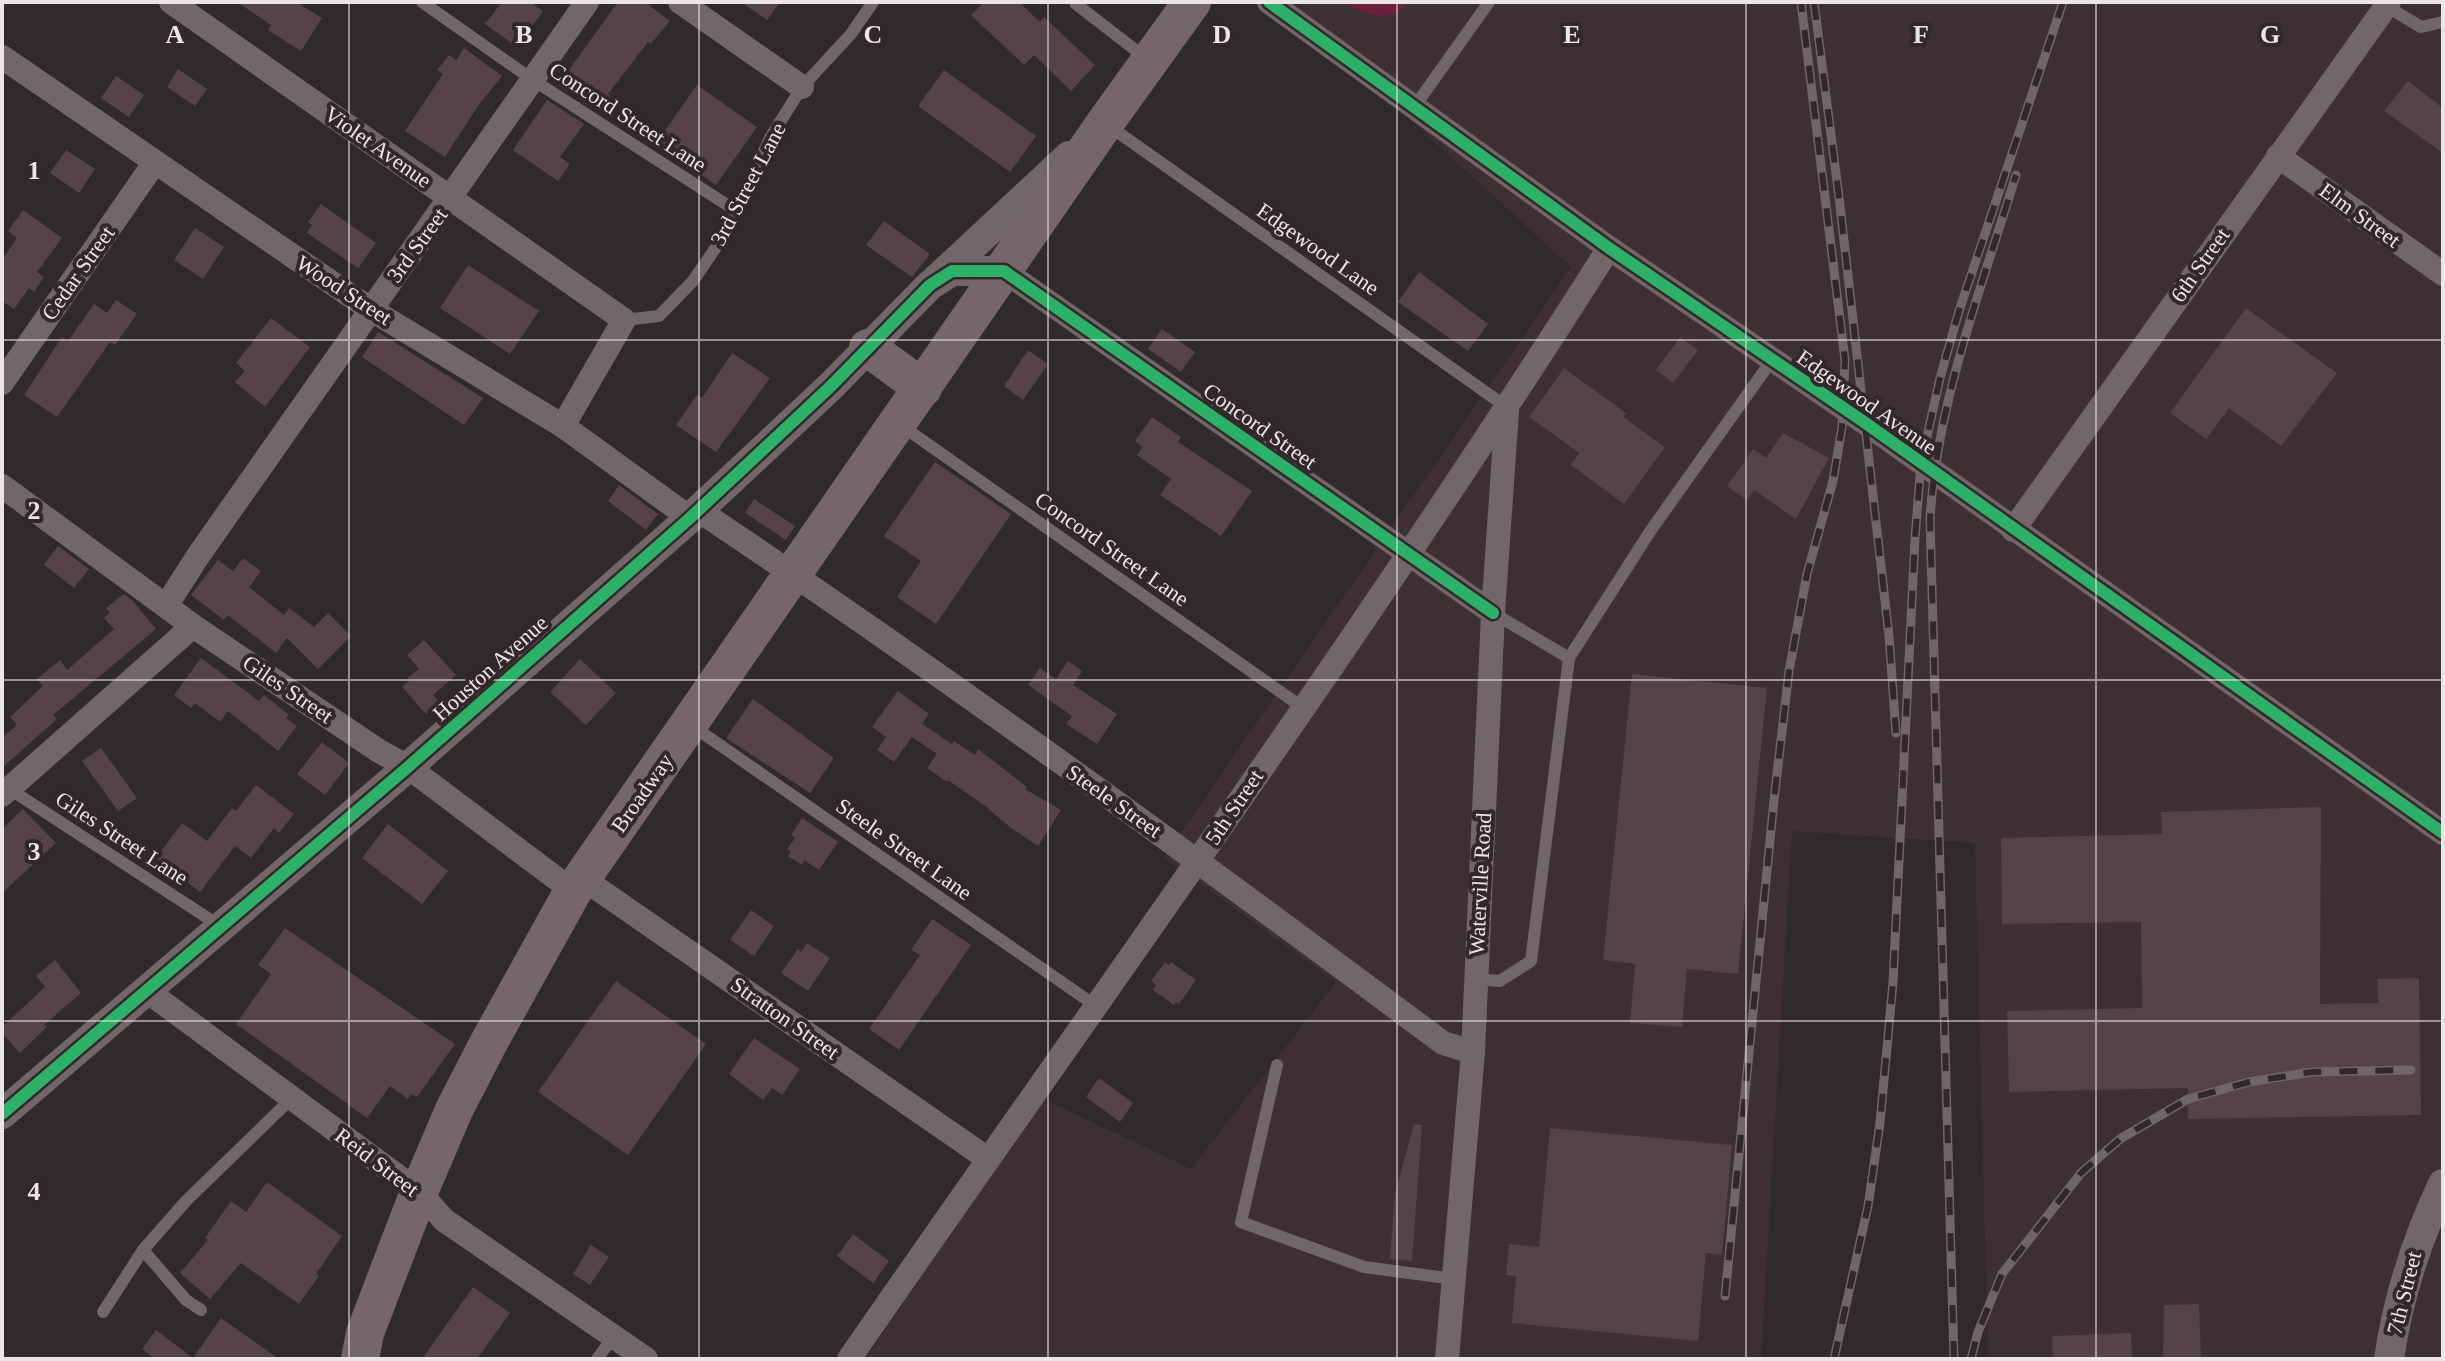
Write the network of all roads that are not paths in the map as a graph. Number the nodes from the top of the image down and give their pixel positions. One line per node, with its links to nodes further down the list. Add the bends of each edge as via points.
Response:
1 (171, 2): 20 (street, Violet Avenue)
2 (422, 2): 14 (lane, Concord Street Lane)
3 (587, 2): 14 (street, 3rd Street)
4 (680, 2): 15 (street)
5 (873, 2): 15 (lane, 3rd Street Lane)
6 (1077, 2): 13 (lane)
7 (1192, 2): 13 (main road, Broadway)
8 (1269, 2): 16 (street, Edgewood Avenue)
9 (1489, 2): 16 (lane)
10 (2387, 4): 11 (lane, via 2421,27); 18 (street, 6th Street)
11 (2443, 22)
12 (2, 57): 19 (street, Wood Street)
13 (1150, 61): 17 (main road, Broadway)
14 (533, 80): 20 (street, 3rd Street); 21 (lane, Concord Street Lane)
15 (802, 87): 21 (lane, 3rd Street Lane)
16 (1415, 106): 22 (street, Edgewood Avenue)
17 (1105, 123): 23 (main road, Broadway); 25 (street); 32 (lane, Edgewood Lane)
18 (2278, 156): 24 (street, Elm Street); 37 (street, 6th Street)
19 (155, 162): 26 (street, Wood Street); 30 (street, Cedar Street)
20 (452, 198): 26 (street, 3rd Street); 27 (street, Violet Avenue)
21 (735, 210): 27 (lane, 3rd Street Lane, via 693,281 659,316)
22 (1609, 248): 29 (street, Edgewood Avenue); 32 (street, 5th Street)
23 (1004, 271): 25 (street, Houston Avenue, via 952,271); 31 (main road, Broadway); 38 (street, Concord Street)
24 (2443, 274)
25 (930, 285): 28 (street, Houston Avenue)
26 (370, 309): 34 (street, Wood Street); 40 (street, 3rd Street)
27 (624, 320): 34 (street)
28 (868, 348): 31 (main road); 36 (street, Houston Avenue)
29 (1772, 360): 37 (street, Edgewood Avenue); 43 (lane, via 1651,530)
30 (2, 383)
31 (923, 388): 33 (main road, Broadway)
32 (1508, 408): 38 (street, 5th Street); 41 (street, Waterville Road)
33 (899, 423): 39 (main road, Broadway); 44 (lane, Concord Street Lane)
34 (563, 426): 36 (street, Wood Street)
35 (4, 491): 40 (street, Giles Street)
36 (694, 514): 39 (street, Wood Street); 46 (street, Houston Avenue)
37 (2013, 530): 48 (street, Edgewood Avenue)
38 (1408, 553): 41 (street, Concord Street); 44 (street, 5th Street)
39 (794, 574): 45 (main road, Broadway); 49 (street, Steele Street)
40 (166, 606): 42 (street, Giles Street)
41 (1493, 613): 43 (lane); 52 (street, Waterville Road)
42 (193, 626): 46 (street, Giles Street); 47 (street)
43 (1569, 658): 52 (lane, via 1531,961 1500,981)
44 (1302, 707): 49 (street, 5th Street)
45 (690, 724): 50 (main road, Broadway); 54 (lane, Steele Street Lane)
46 (408, 767): 50 (street, Giles Street); 51 (street, Houston Avenue)
47 (4, 789): 51 (lane, Giles Street Lane)
48 (2443, 833)
49 (1198, 860): 54 (street, 5th Street); 55 (street, Steele Street, via 1443,1043)
50 (578, 884): 59 (street, Stratton Street); 61 (main road, Broadway, via 482,1055)
51 (220, 926): 53 (street, Houston Avenue)
52 (1476, 979): 55 (street, Waterville Road)
53 (147, 991): 57 (street, Reid Street); 58 (street, Houston Avenue)
54 (1096, 1006): 59 (street, 5th Street)
55 (1473, 1052): 63 (street, Waterville Road)
56 (1277, 1065): 63 (lane, via 1241,1222 1364,1267)
57 (291, 1099): 61 (street, Reid Street); 62 (lane)
58 (2, 1114)
59 (988, 1159): 70 (street, 5th Street)
60 (2443, 1184): 72 (street, 7th Street, via 2408,1268)
61 (419, 1192): 66 (street, Reid Street, via 444,1220); 67 (main road, Broadway)
62 (143, 1250): 64 (lane); 65 (lane)
63 (1454, 1279): 71 (street, Waterville Road)
64 (201, 1310)
65 (103, 1312)
66 (614, 1336): 68 (lane); 69 (street, Reid Street)
67 (357, 1350)
68 (597, 1359)
69 (646, 1359)
70 (849, 1359)
71 (1447, 1359)
72 (2389, 1359)

